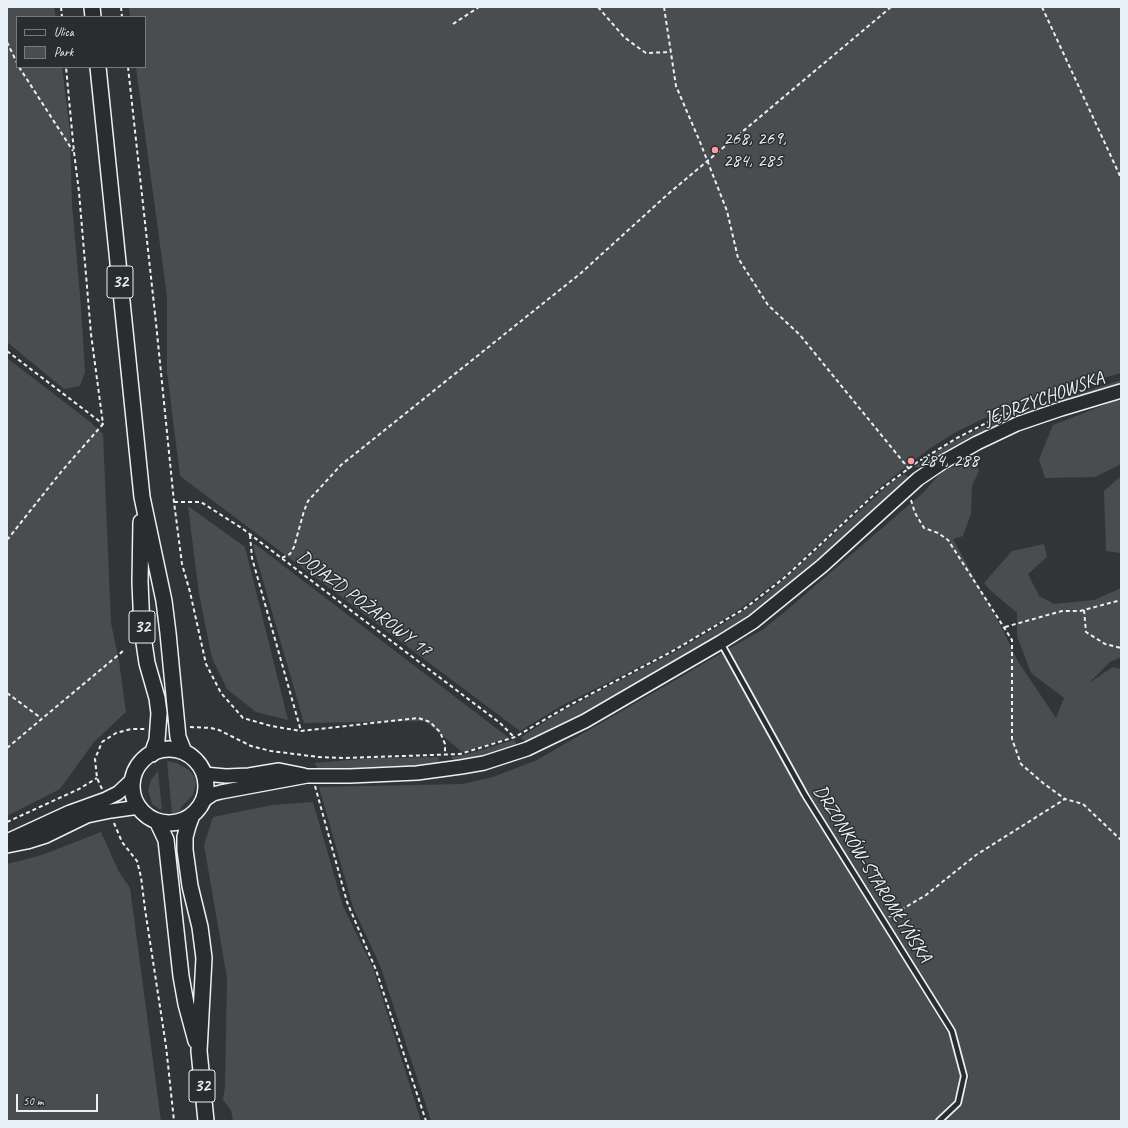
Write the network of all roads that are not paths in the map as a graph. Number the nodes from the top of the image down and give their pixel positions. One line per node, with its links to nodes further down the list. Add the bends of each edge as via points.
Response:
1 (98, 68): 3 (main road, 32)
2 (1121, 391): 4 (main road, JĘDRZYCHOWSKA, via 1017,424 943,462 907,488 822,566 753,622)
3 (142, 497): 5 (main road, 32, via 164,601 178,737); 6 (main road, 32, via 142,629 146,663 159,713 157,740)
4 (721, 642): 8 (main road, JĘDRZYCHOWSKA, via 585,720 527,749 484,763 444,770); 19 (lane, DRZONKÓW-STAROMŁYŃSKA, via 805,796 952,1031 964,1076 958,1103)
5 (184, 752): 6 (main road, via 167,750); 7 (main road, via 200,765)
6 (152, 754): 9 (main road, via 143,760)
7 (204, 774): 8 (main road, via 232,776 279,770); 10 (main road)
8 (310, 776): 10 (main road, via 221,792)
9 (133, 779): 11 (main road); 12 (main road, via 132,788)
10 (204, 800): 13 (main road, 32)
11 (108, 805): 12 (main road); 15 (main road, via 42,824); 16 (main road, via 46,836)
12 (139, 807): 14 (main road, 32)
13 (192, 815): 14 (main road, 32, via 174,823); 17 (main road, 32, via 185,837 185,850 204,958)
14 (157, 821): 17 (main road, 32, via 166,840 181,976)
15 (7, 841)
16 (7, 846)
17 (199, 1051): 18 (main road, 32)
18 (206, 1121)
19 (939, 1121)

